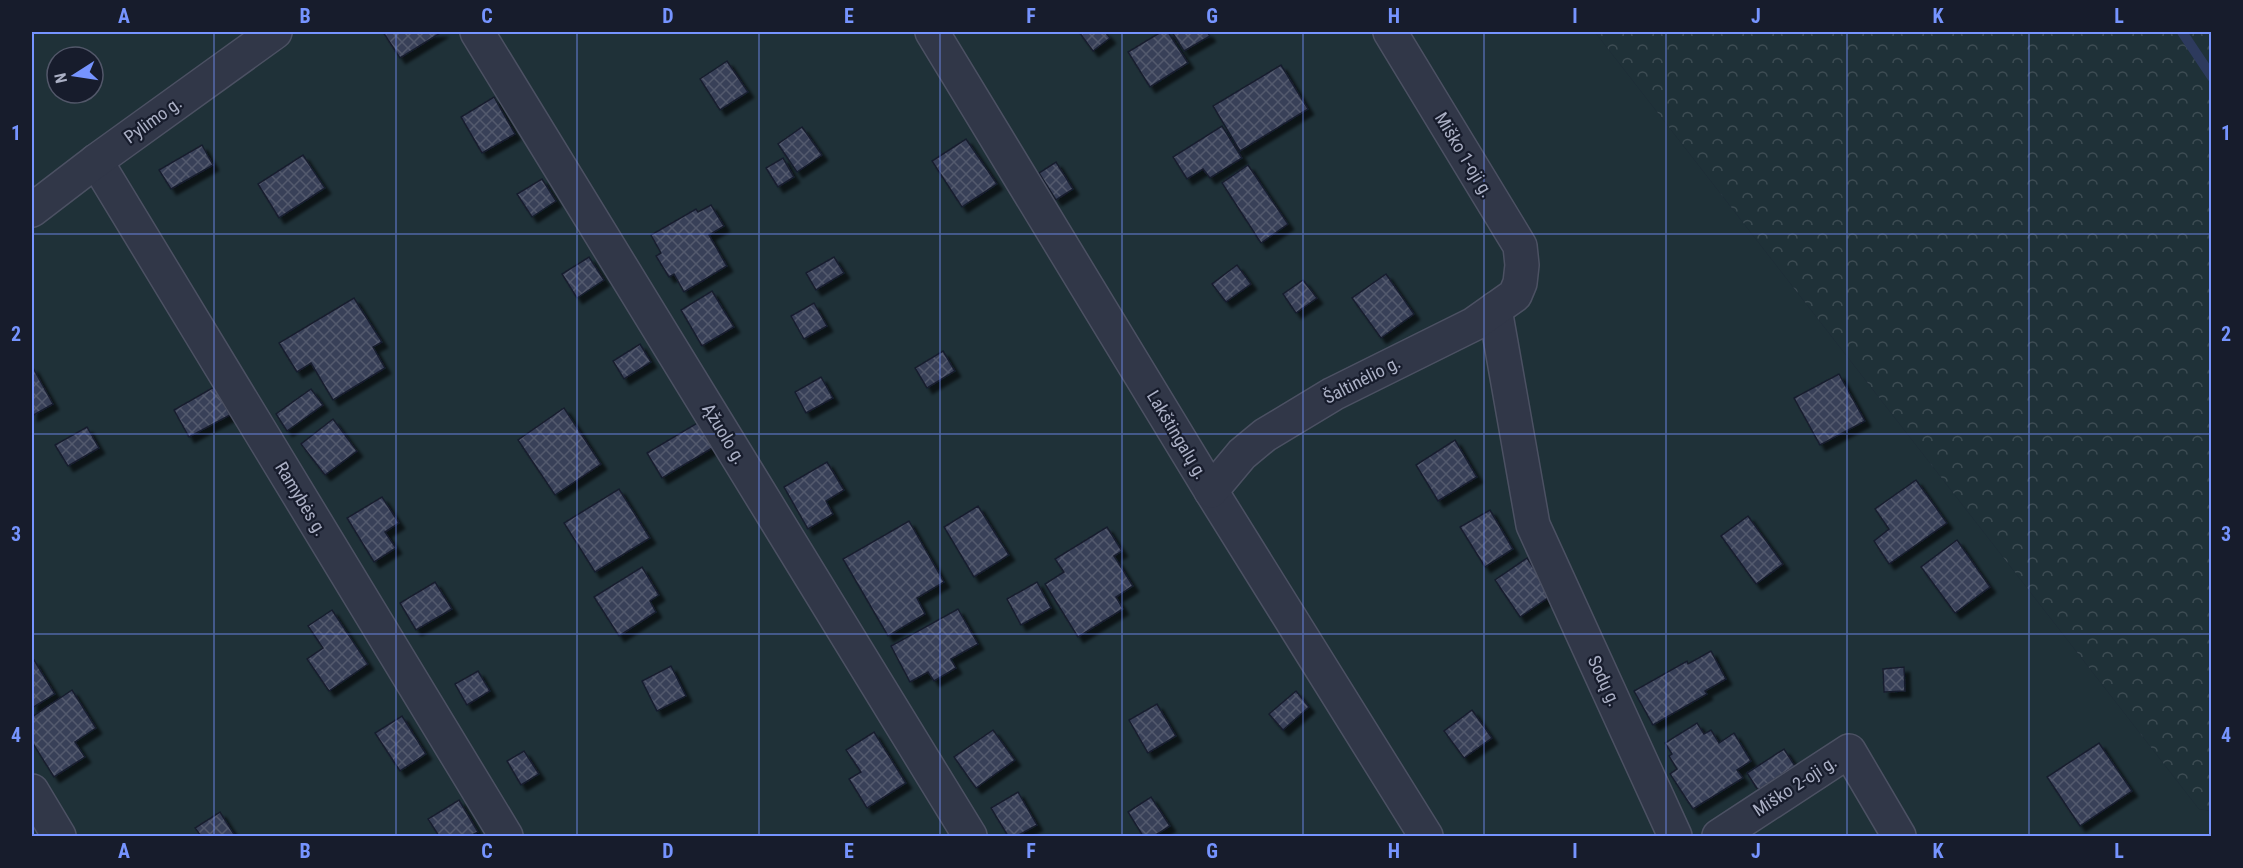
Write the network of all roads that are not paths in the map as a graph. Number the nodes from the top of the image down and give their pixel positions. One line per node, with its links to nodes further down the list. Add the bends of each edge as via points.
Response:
1 (275, 32): 5 (street, Pylimo g.)
2 (477, 32): 13 (street, Ąžuolo g.)
3 (932, 32): 9 (street, Lakštingalų g.)
4 (1390, 32): 7 (street, Miško 1-oji g., via 1520,246)
5 (96, 161): 6 (street, Pylimo g.); 12 (street, Ramybės g.)
6 (32, 210)
7 (1520, 283): 8 (street, Šaltinėlio g., via 1515,295)
8 (1495, 309): 9 (street, Šaltinėlio g., via 1474,324 1333,394 1265,435 1242,454); 15 (street, Sodų g., via 1533,525)
9 (1211, 490): 14 (street, Lakštingalų g.)
10 (32, 791): 11 (street)
11 (59, 837)
12 (506, 837)
13 (970, 837)
14 (1425, 837)
15 (1675, 837)
16 (1719, 837): 17 (street, Miško 2-oji g., via 1849,751)
17 (1899, 837)

